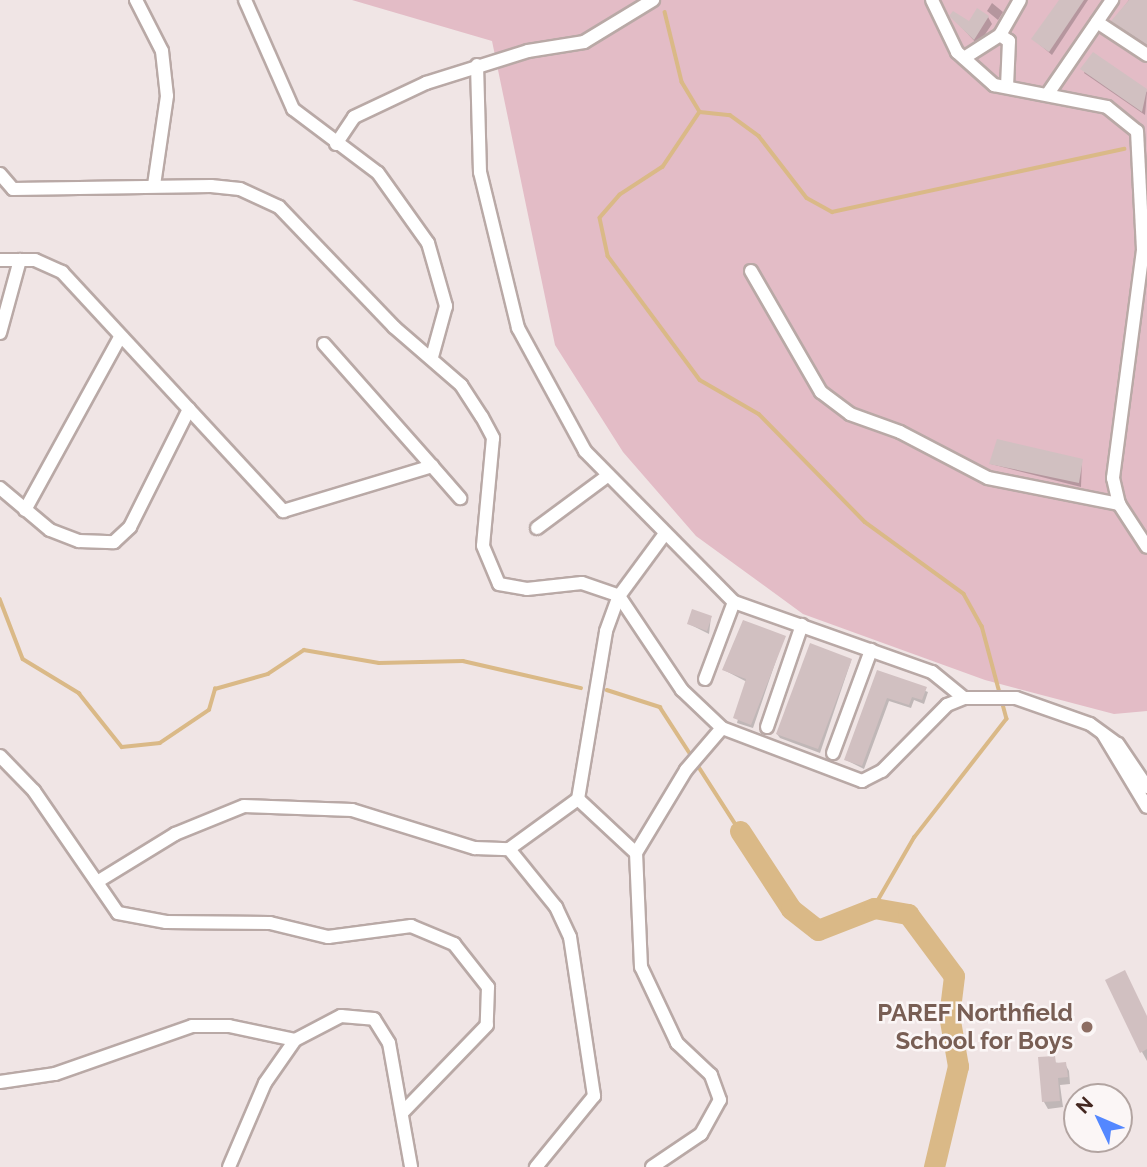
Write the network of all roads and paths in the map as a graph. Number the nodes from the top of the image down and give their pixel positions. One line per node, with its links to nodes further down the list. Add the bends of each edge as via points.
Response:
1 (136, 0): 16 (street, via 162,51 167,96)
2 (245, 0): 14 (street, via 293,109)
3 (653, 0): 11 (street, via 584,42)
4 (932, 0): 10 (street)
5 (1020, 0): 8 (street)
6 (1112, 0): 7 (street)
7 (1097, 22): 9 (street); 13 (street)
8 (1000, 35): 10 (street); 12 (street, via 1009,41 1013,63)
9 (1147, 55)
10 (964, 58): 12 (street, via 994,85)
11 (477, 65): 14 (street, via 354,117); 26 (street, via 480,172 518,328 543,383)
12 (1007, 87): 13 (street)
13 (1049, 92): 29 (street, via 1124,116 1141,146 1143,250 1113,478)
14 (336, 144): 23 (street, via 378,173 428,243 446,306)
15 (0, 174): 16 (street, via 13,189)
16 (154, 185): 23 (street, via 261,195)
17 (0, 260): 18 (street)
18 (20, 260): 20 (street); 21 (street, via 62,272)
19 (751, 271): 29 (street, via 821,392 850,414 900,432 988,478)
20 (0, 333)
21 (119, 338): 24 (street); 30 (street)
22 (324, 344): 25 (street)
23 (432, 357): 34 (street, via 461,385 493,438 483,546 499,584 527,589 582,583)
24 (189, 408): 25 (street, via 283,510); 30 (street, via 130,527 114,542 79,541 50,530)
25 (432, 466): 28 (street)
26 (606, 477): 31 (street); 32 (street)
27 (0, 488): 30 (street)
28 (460, 498)
29 (1119, 504): 33 (street)
30 (25, 510)
31 (537, 528)
32 (664, 535): 34 (street); 35 (street)
33 (1147, 547)
34 (618, 596): 41 (street, via 682,691); 46 (street, via 593,697)
35 (734, 602): 36 (street); 38 (street)
36 (802, 625): 37 (street); 40 (street)
37 (871, 650): 39 (street, via 932,672); 43 (street)
38 (705, 679)
39 (964, 698): 41 (street, via 933,717 881,771 862,781); 42 (street, via 1016,698 1073,715)
40 (767, 727)
41 (722, 728): 49 (street, via 686,770)
42 (1103, 733): 45 (street, via 1118,744); 47 (street)
43 (833, 753)
44 (0, 756): 50 (street, via 34,791)
45 (1147, 787)
46 (578, 799): 48 (street); 49 (street)
47 (1147, 807)
48 (509, 849): 50 (street, via 475,848 352,810 244,806 175,834); 56 (street, via 556,907 570,937 594,1096)
49 (636, 853): 57 (street, via 641,967 677,1043 711,1075 720,1101 701,1133)
50 (97, 882): 53 (street, via 118,913 138,919 270,923 327,937 411,926 454,944 488,987 487,1025)
51 (295, 1040): 52 (street, via 229,1026 192,1026 55,1074); 53 (street, via 341,1016 374,1019 389,1043); 54 (street, via 265,1083)
52 (0, 1083)
53 (403, 1112): 55 (street)
54 (229, 1167)
55 (411, 1167)
56 (536, 1167)
57 (652, 1167)

